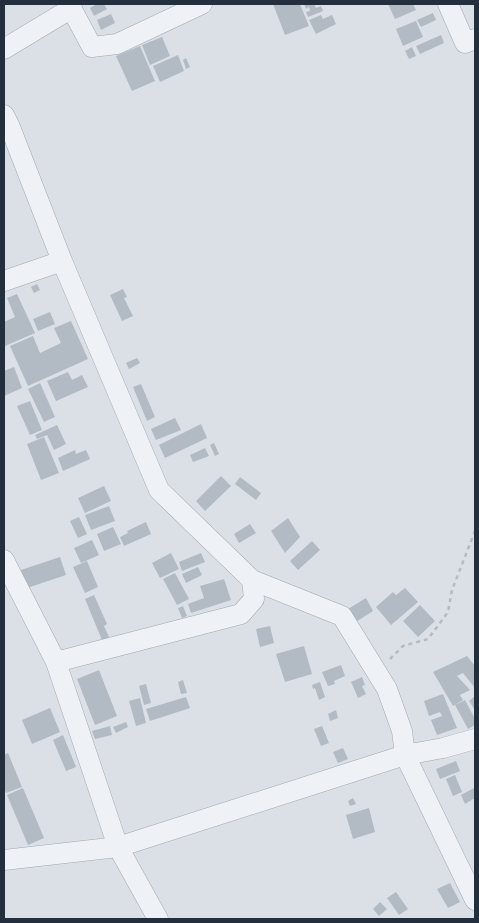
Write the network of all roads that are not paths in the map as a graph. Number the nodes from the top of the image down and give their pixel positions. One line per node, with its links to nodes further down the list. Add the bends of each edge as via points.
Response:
1 (202, 4): 3 (street, via 117,44 92,47)
2 (448, 4): 4 (street, via 465,43)
3 (71, 6): 5 (street)
4 (475, 38)
5 (4, 49)
6 (4, 115): 7 (street)
7 (62, 261): 8 (street); 10 (street, via 158,490)
8 (4, 281)
9 (4, 560): 11 (street)
10 (252, 580): 11 (street, via 254,599 241,614); 13 (street, via 342,616 387,690 402,731)
11 (56, 662): 14 (street)
12 (475, 738): 13 (street)
13 (405, 755): 14 (street); 16 (street)
14 (118, 847): 15 (street); 17 (street)
15 (4, 860)
16 (475, 900)
17 (158, 919)

